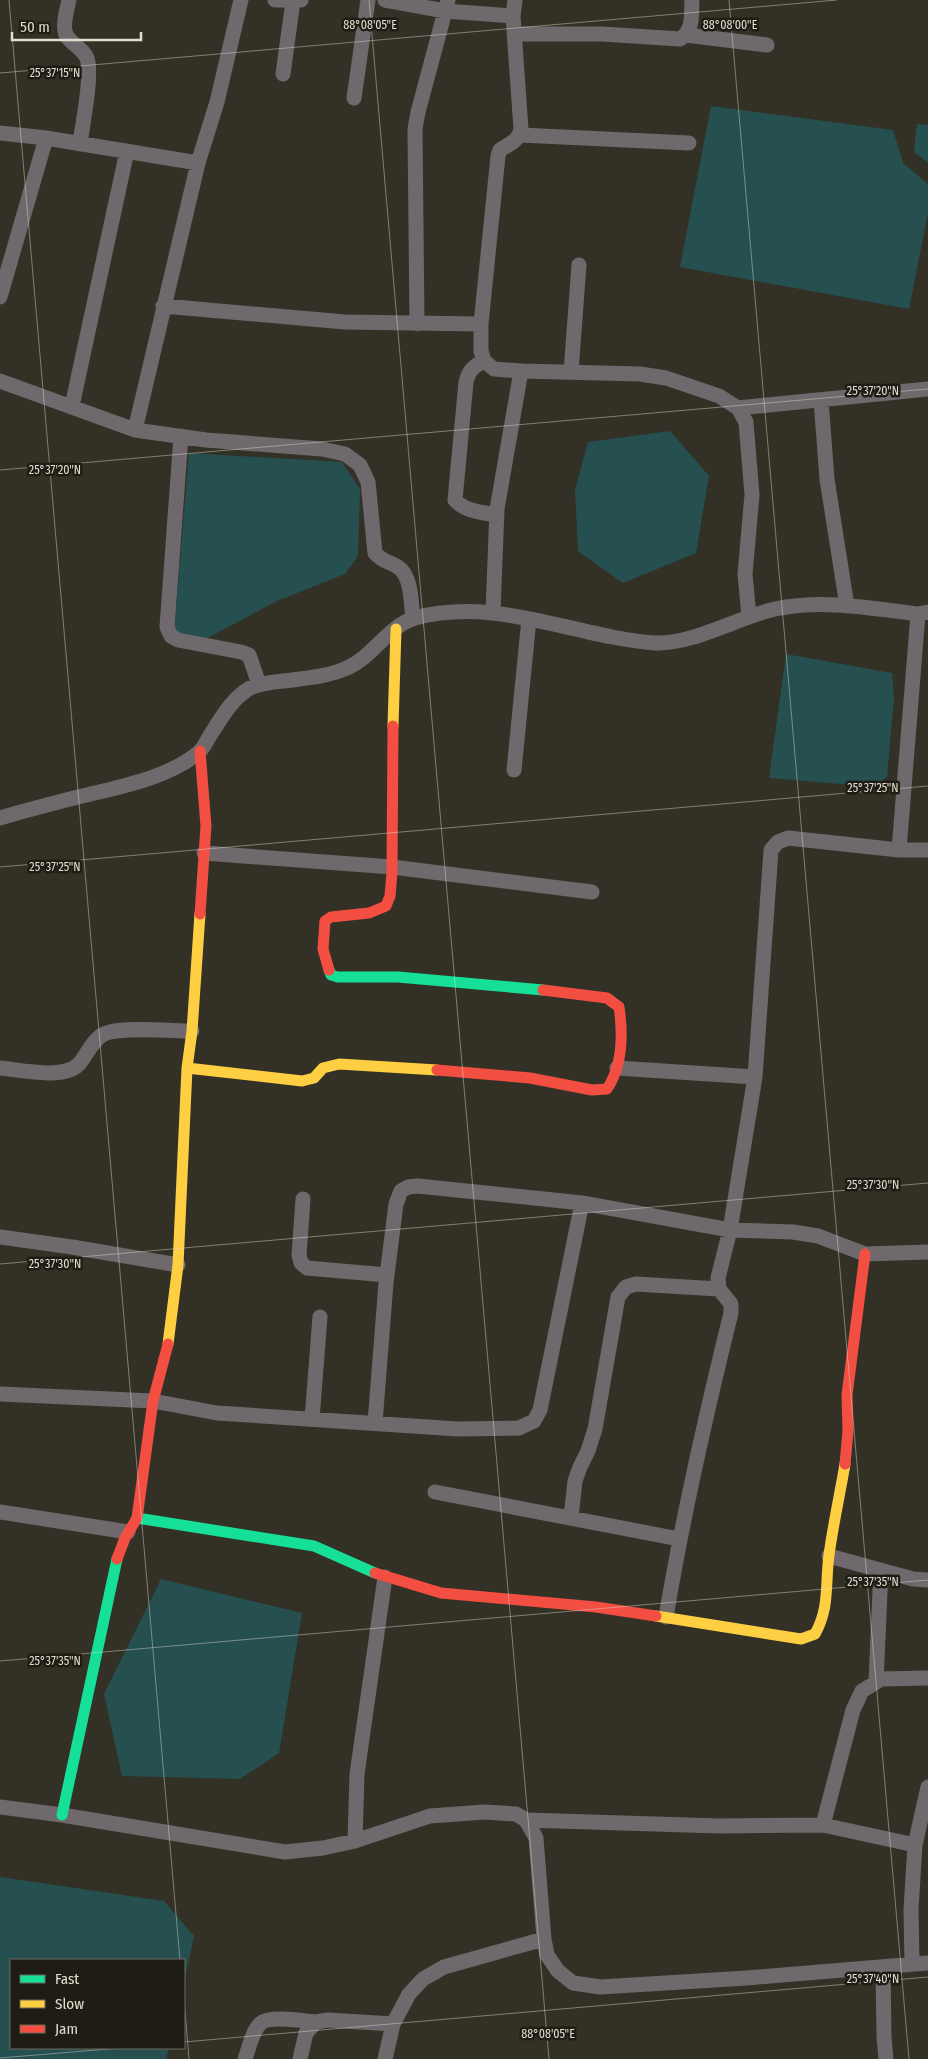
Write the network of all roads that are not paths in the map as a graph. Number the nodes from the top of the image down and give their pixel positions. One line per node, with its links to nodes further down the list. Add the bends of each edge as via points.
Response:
1 (69, 0): 20 (street, via 65,32 87,58 89,72)
2 (241, 0): 22 (street, via 217,102)
3 (275, 0): 8 (street)
4 (368, 0): 15 (street)
5 (385, 0): 9 (street)
6 (515, 0): 10 (street)
7 (692, 0): 12 (street, via 691,28)
8 (297, 1): 14 (street)
9 (447, 6): 10 (street); 26 (street, via 415,129)
10 (513, 16): 11 (street)
11 (516, 34): 12 (street, via 680,38); 17 (street)
12 (686, 35): 13 (street)
13 (767, 45)
14 (282, 74)
15 (354, 98)
16 (0, 133): 18 (street)
17 (520, 135): 19 (street); 27 (street, via 500,150 498,156)
18 (46, 138): 20 (street); 24 (street)
19 (689, 143)
20 (80, 144): 21 (street)
21 (127, 152): 22 (street); 34 (street)
22 (198, 163): 25 (street)
23 (579, 266): 30 (street)
24 (0, 298)
25 (163, 306): 26 (street, via 345,322); 36 (street)
26 (417, 324): 27 (street)
27 (481, 324): 28 (street)
28 (484, 361): 29 (street, via 494,369); 38 (street, via 469,372 466,382 455,500 469,510)
29 (521, 371): 30 (street); 38 (street)
30 (571, 372): 35 (street, via 619,372 666,378 719,396)
31 (0, 381): 34 (street)
32 (928, 389): 33 (street)
33 (821, 400): 35 (street); 39 (street, via 827,479)
34 (72, 406): 36 (street)
35 (738, 408): 42 (street, via 746,422 752,495 745,574)
36 (135, 430): 37 (street)
37 (181, 436): 43 (street, via 322,449 345,454 360,465 368,482 374,553 404,573); 46 (street, via 167,627 171,636 178,640 249,655)
38 (496, 515): 40 (street)
39 (847, 606): 41 (street); 42 (street, via 799,605)
40 (493, 612): 43 (street, via 452,612); 44 (street)
41 (923, 613): 50 (street)
42 (749, 616): 44 (street, via 690,637 658,643)
43 (413, 619): 45 (street)
44 (528, 619): 48 (street)
45 (396, 628): 46 (street, via 370,654 350,667 326,676); 53 (street, via 391,740)
46 (259, 684): 47 (street, via 230,704)
47 (200, 751): 49 (street, via 172,769 131,784); 52 (street, via 206,826)
48 (514, 770)
49 (0, 818)
50 (899, 850): 51 (street); 59 (street, via 788,838 771,850)
51 (928, 850)
52 (204, 853): 53 (street); 55 (street)
53 (392, 867): 54 (street); 58 (street, via 387,906 380,911 325,921 324,965 331,975 338,978 398,977 607,998 620,1007 622,1023)
54 (592, 892)
55 (192, 1031): 56 (street, via 116,1031 103,1035 78,1065 63,1073); 57 (street)
56 (0, 1068)
57 (187, 1068): 58 (street, via 302,1081 314,1078 324,1068 339,1064 398,1067 530,1078 592,1090 607,1089 614,1081); 66 (street)
58 (617, 1068): 59 (street)
59 (756, 1077): 62 (street)
60 (303, 1199): 67 (street, via 298,1255 301,1263 308,1268)
61 (582, 1203): 62 (street); 67 (street, via 408,1187 401,1192 396,1204); 73 (street, via 540,1410 534,1421 519,1428 458,1430)
62 (730, 1230): 65 (street, via 818,1236); 68 (street, via 718,1278)
63 (0, 1237): 66 (street)
64 (928, 1252): 65 (street)
65 (865, 1254): 80 (street, via 847,1395 846,1457)
66 (178, 1265): 71 (street, via 168,1343)
67 (387, 1275): 73 (street)
68 (719, 1289): 76 (street, via 636,1284 626,1287 618,1296 595,1430 575,1481); 79 (street, via 731,1304 730,1313)
69 (320, 1317): 72 (street)
70 (0, 1394): 71 (street)
71 (152, 1401): 72 (street, via 217,1413); 77 (street)
72 (312, 1419): 73 (street)
73 (376, 1423)
74 (435, 1492): 76 (street)
75 (0, 1512): 78 (street)
76 (571, 1517): 79 (street)
77 (136, 1518): 78 (street); 82 (street, via 314,1546)
78 (128, 1532): 89 (street, via 118,1555)
79 (679, 1539): 84 (street)
80 (829, 1556): 81 (street); 84 (street, via 826,1606 815,1634 801,1639)
81 (881, 1570): 83 (street); 86 (street)
82 (384, 1577): 84 (street, via 459,1595 596,1607); 92 (street, via 357,1774)
83 (928, 1580)
84 (666, 1617)
85 (928, 1678): 86 (street)
86 (876, 1681): 91 (street, via 862,1691 852,1710)
87 (928, 1787): 93 (street)
88 (0, 1807): 89 (street)
89 (62, 1815): 92 (street, via 286,1852)
90 (526, 1820): 91 (street, via 710,1826); 92 (street, via 516,1814 484,1812 430,1816); 94 (street, via 536,1838)
91 (824, 1825): 93 (street)
92 (355, 1841)
93 (915, 1845): 96 (street)
94 (544, 1939): 97 (street, via 547,1955 558,1971 573,1983 600,1987); 99 (street, via 444,1967 423,1979 409,1994)
95 (928, 1963): 96 (street)
96 (912, 1964): 97 (street)
97 (883, 1967): 103 (street)
98 (316, 2022): 99 (street); 100 (street, via 273,2019 262,2022); 101 (street, via 306,2033)
99 (392, 2024): 102 (street)
100 (245, 2059)
101 (300, 2059)
102 (385, 2059)
103 (886, 2059)

